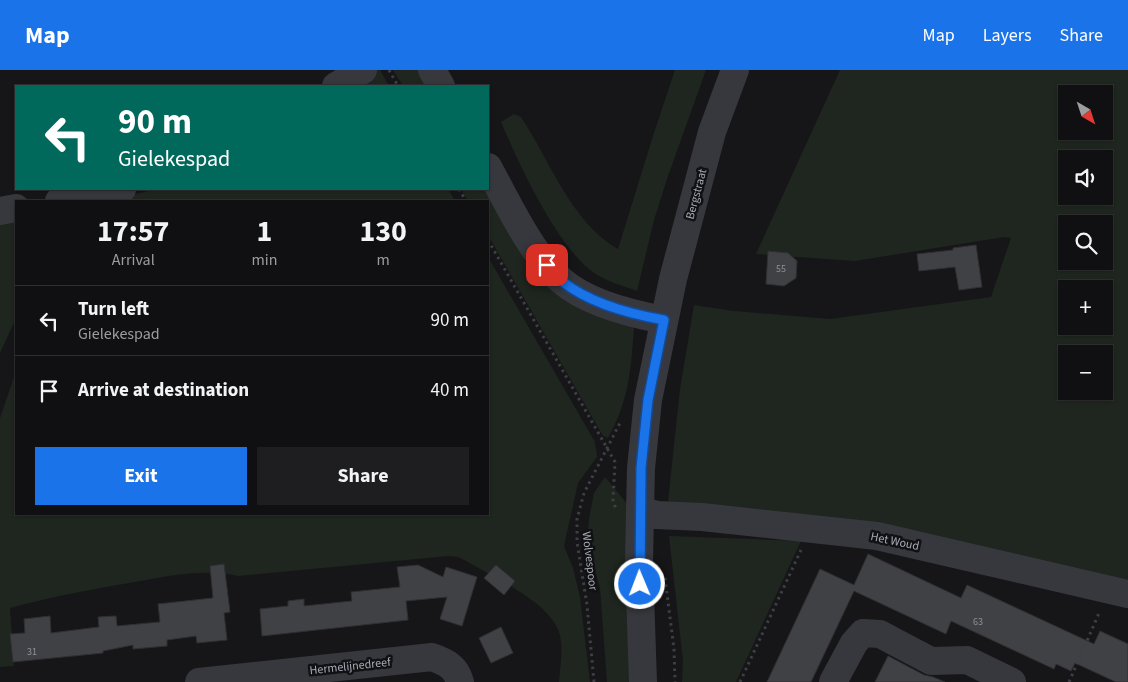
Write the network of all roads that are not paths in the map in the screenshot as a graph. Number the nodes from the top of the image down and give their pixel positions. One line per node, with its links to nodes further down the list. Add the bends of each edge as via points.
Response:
1 (363, 70): 4 (street)
2 (432, 70): 5 (street)
3 (735, 70): 11 (street, Bergstraat, via 712,132)
4 (338, 85)
5 (440, 85)
6 (489, 169): 11 (street, via 530,241 563,282 606,304 640,316)
7 (117, 190): 8 (street)
8 (64, 200)
9 (15, 208): 10 (street)
10 (0, 211)
11 (664, 320): 12 (street, via 648,400)
12 (640, 511): 13 (street, Het Woud, via 877,536); 17 (street)
13 (1118, 592)
14 (251, 679): 15 (street, Hermelijnedreef); 16 (street, Hermelijnedreef, via 432,657 449,664)
15 (199, 682)
16 (460, 682)
17 (643, 682)
18 (833, 682): 19 (street, via 854,642 863,633 880,634 930,661 967,660)
19 (1012, 682)

